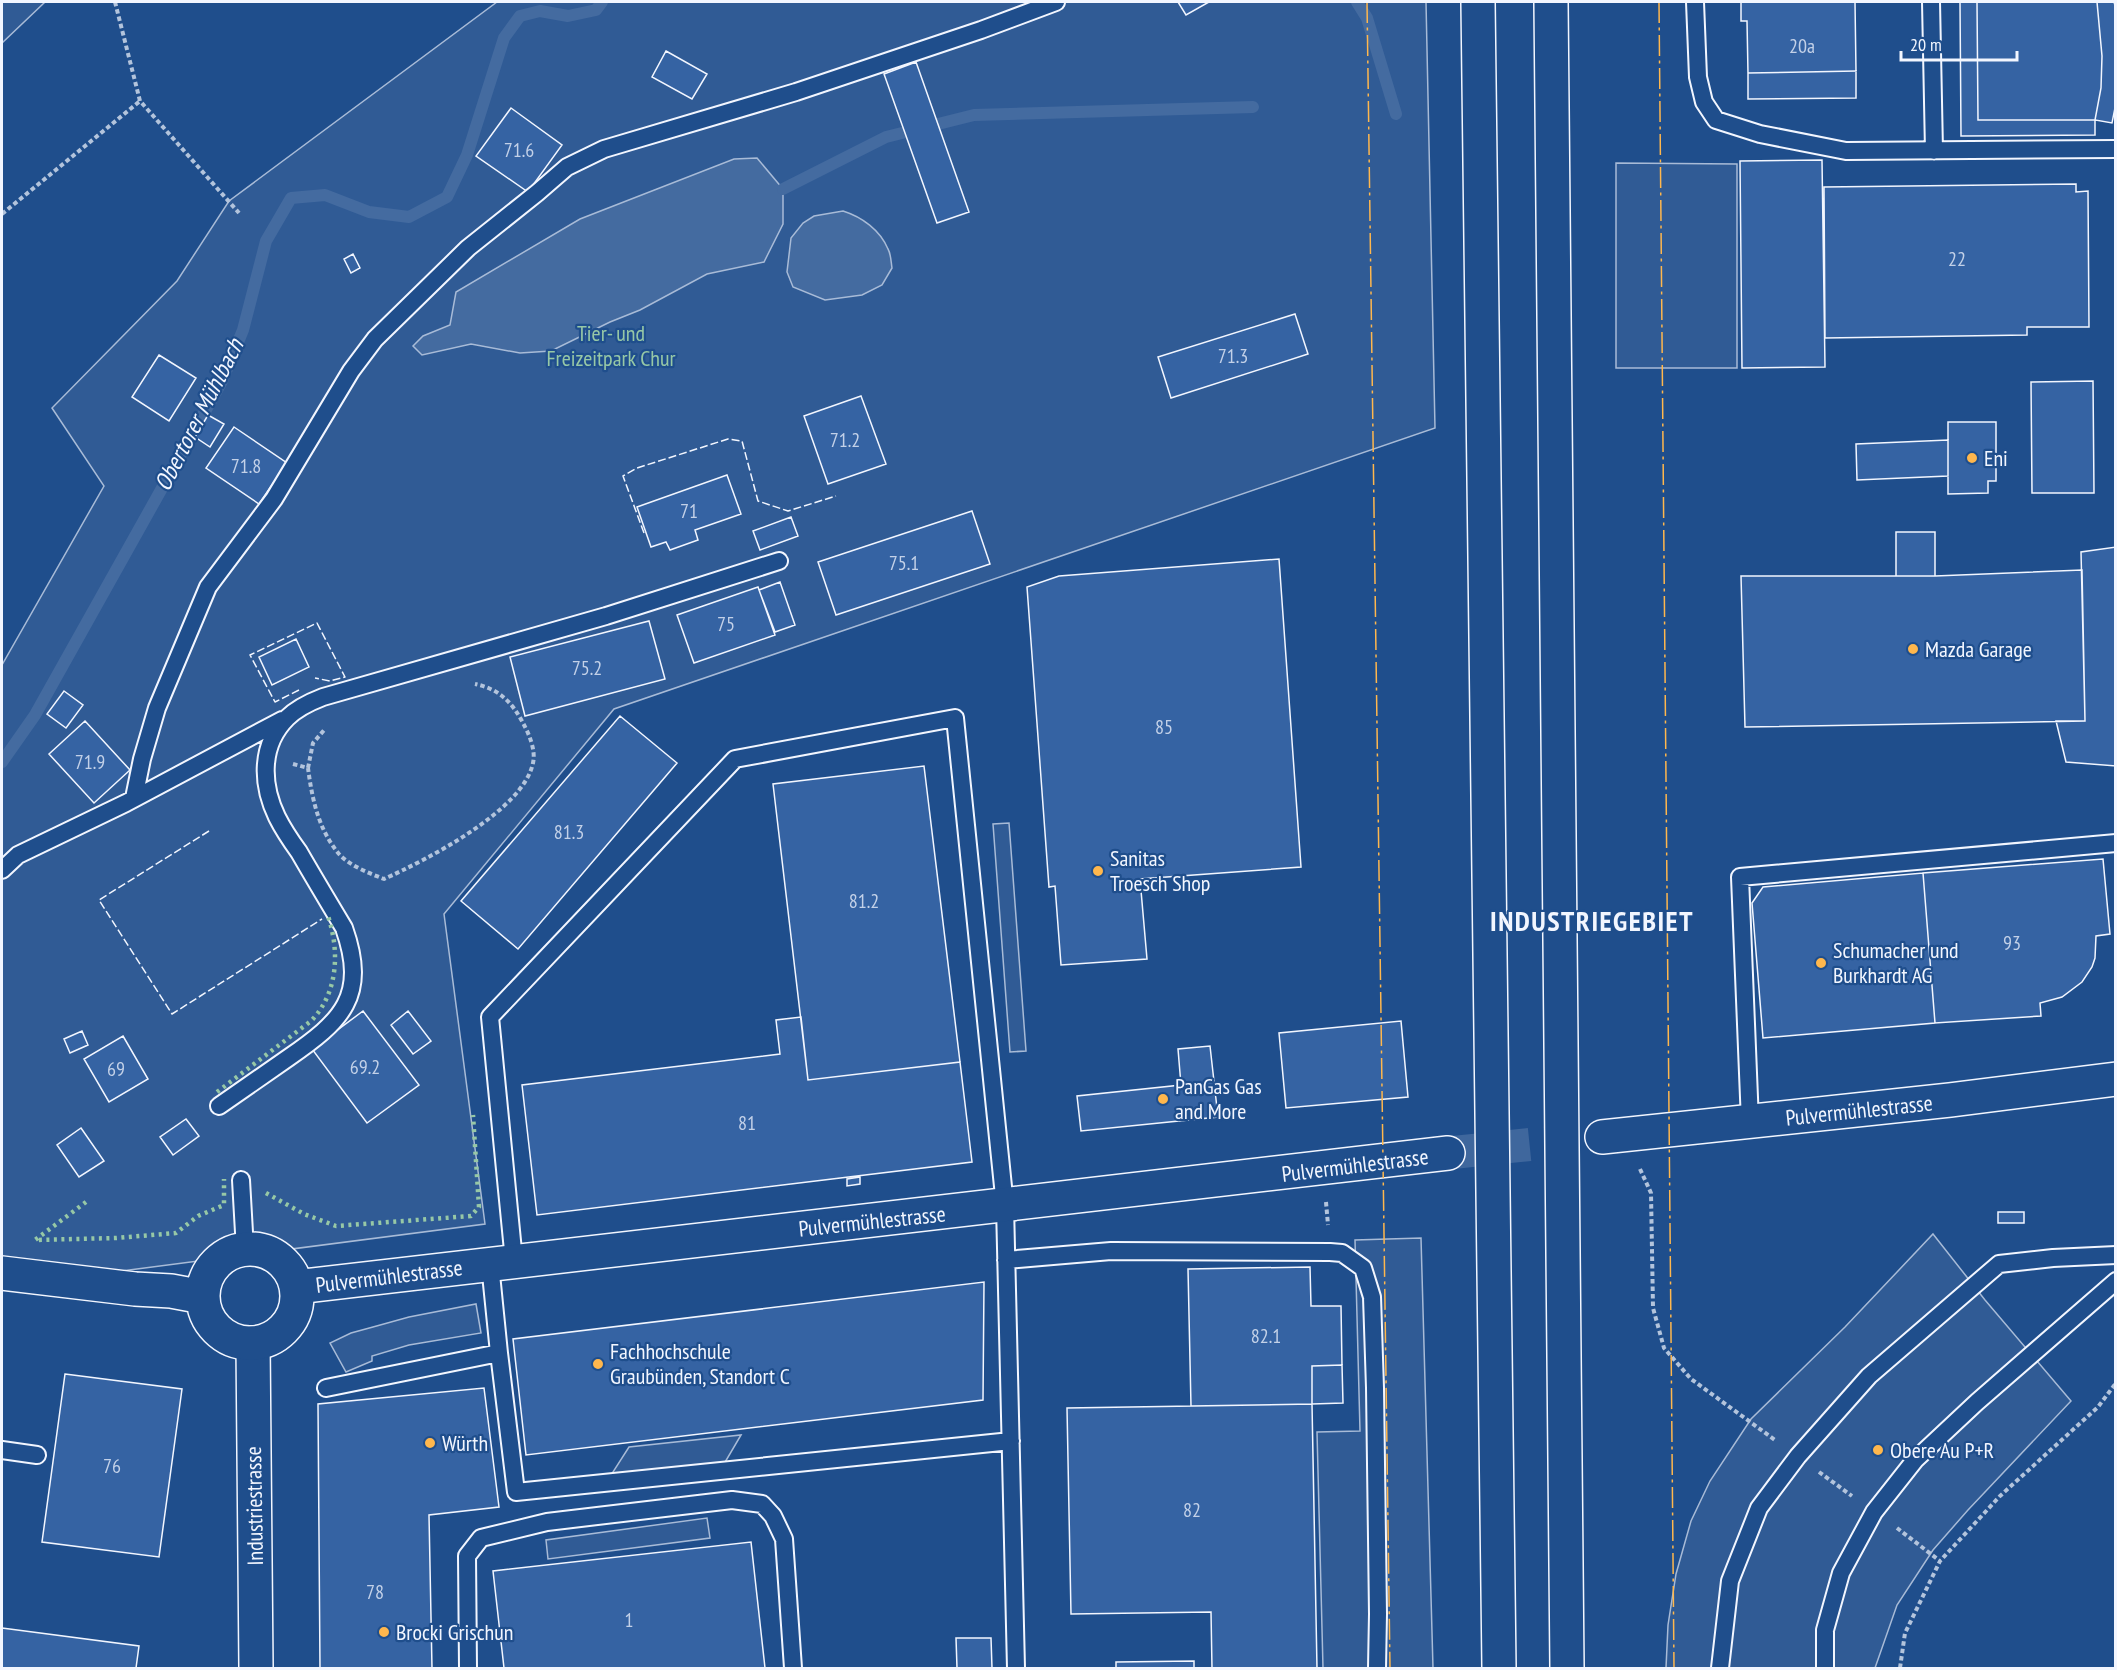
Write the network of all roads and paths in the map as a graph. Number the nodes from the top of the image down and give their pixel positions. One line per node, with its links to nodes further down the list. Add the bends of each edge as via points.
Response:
1 (115, 2): 7 (path)
2 (1056, 2): 18 (lane, via 806,89 604,149 567,167 468,248 375,339 351,371 274,499 208,587 157,708)
3 (1478, 2): 54 (main road)
4 (1551, 2): 55 (main road)
5 (1695, 2): 9 (lane, via 1698,77 1704,102 1716,120 1760,134 1846,152)
6 (1931, 2): 9 (lane)
7 (140, 101): 10 (path); 11 (path)
8 (2115, 150): 9 (lane)
9 (1934, 151)
10 (239, 213)
11 (2, 214)
12 (779, 561): 14 (lane, via 606,616 323,697)
13 (464, 682): 17 (path, via 488,686 510,701 531,740 534,760 527,780 511,800 484,822 415,865 384,879 340,855 322,827 312,798)
14 (288, 716): 16 (lane, via 274,733); 18 (lane)
15 (331, 724): 17 (path, via 313,743)
16 (266, 758): 17 (path); 22 (lane, via 267,792 277,816 344,928 354,968 352,987 346,1006 318,1037)
17 (308, 768)
18 (134, 798): 20 (lane, via 18,855)
19 (2115, 843): 23 (lane, via 1740,877)
20 (2, 870)
21 (2115, 1079): 23 (main road, Pulvermühlestrasse)
22 (219, 1106)
23 (1750, 1122): 24 (main road, Pulvermühlestrasse)
24 (1602, 1137)
25 (1448, 1154): 28 (main road, Pulvermühlestrasse)
26 (1637, 1162): 42 (path, via 1651,1193 1653,1308 1664,1348 1690,1379)
27 (241, 1180): 29 (lane)
28 (1005, 1206): 31 (lane); 32 (main road, Pulvermühlestrasse); 32 (lane, via 955,718 735,759 490,1017)
29 (245, 1250): 35 (main road, via 266,1252 278,1258 290,1270); 36 (main road, via 219,1260 210,1271)
30 (2115, 1255): 56 (lane, via 1999,1264 1869,1376 1798,1456 1759,1508 1730,1581)
31 (1006, 1260): 41 (lane); 53 (lane, via 1111,1251 1342,1252 1363,1268 1372,1297)
32 (502, 1262): 35 (main road, Pulvermühlestrasse); 38 (lane)
33 (2, 1273): 36 (main road)
34 (2115, 1281): 57 (lane, via 1915,1460 1875,1512 1841,1573 1825,1630)
35 (296, 1287): 37 (main road, via 295,1309 289,1322 270,1339)
36 (202, 1297): 37 (main road, via 214,1327 238,1342)
37 (253, 1343): 49 (main road, Industriestrasse)
38 (499, 1353): 40 (lane); 41 (lane, via 516,1492)
39 (2115, 1383): 48 (path, via 2098,1407 2000,1496)
40 (326, 1388)
41 (1011, 1441): 52 (lane)
42 (1781, 1444)
43 (2, 1450): 44 (lane)
44 (37, 1455)
45 (1816, 1470): 46 (path)
46 (1859, 1501)
47 (1896, 1528): 48 (path)
48 (1940, 1561): 58 (path, via 1905,1633)
49 (256, 1668)
50 (468, 1668): 51 (lane, via 467,1556 482,1538 547,1522 732,1500 762,1504 784,1539)
51 (793, 1668)
52 (1017, 1668)
53 (1377, 1668)
54 (1499, 1668)
55 (1567, 1668)
56 (1720, 1668)
57 (1825, 1668)
58 (1900, 1668)

